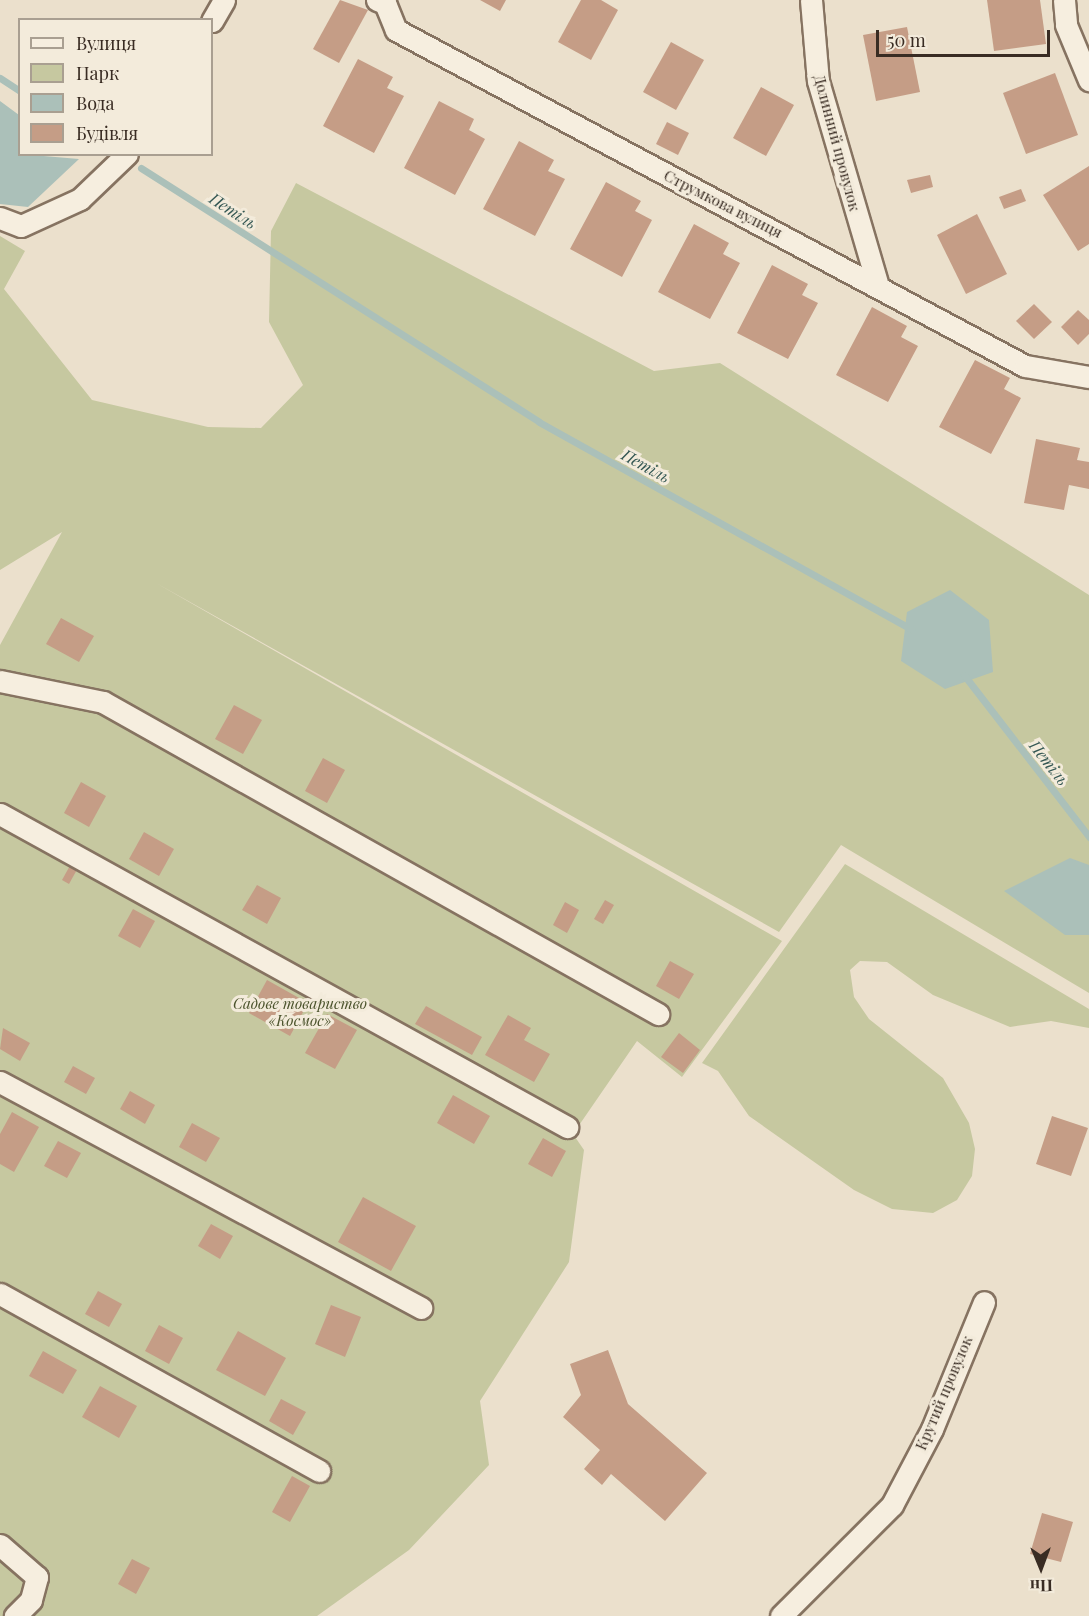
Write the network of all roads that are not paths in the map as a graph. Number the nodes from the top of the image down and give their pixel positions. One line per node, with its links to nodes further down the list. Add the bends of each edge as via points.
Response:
1 (224, 0): 5 (street)
2 (811, 0): 9 (street, Долинний провулок, via 818,81)
3 (1065, 0): 6 (street, via 1066,25)
4 (383, 1): 9 (street, Струмкова вулиця, via 396,30)
5 (213, 19)
6 (1089, 80)
7 (125, 156): 8 (street, via 80,200 21,226)
8 (0, 218)
9 (877, 283): 10 (street, Струмкова вулиця, via 1025,366)
10 (1089, 377)
11 (0, 681): 13 (street, via 103,702)
12 (0, 814): 15 (street)
13 (658, 1014)
14 (0, 1082): 18 (street)
15 (567, 1127)
16 (0, 1294): 19 (street)
17 (984, 1302): 22 (street, Крутий провулок, via 932,1429 892,1505)
18 (421, 1308)
19 (318, 1471)
20 (0, 1545): 21 (street, via 37,1577 31,1600)
21 (15, 1616)
22 (781, 1616)

